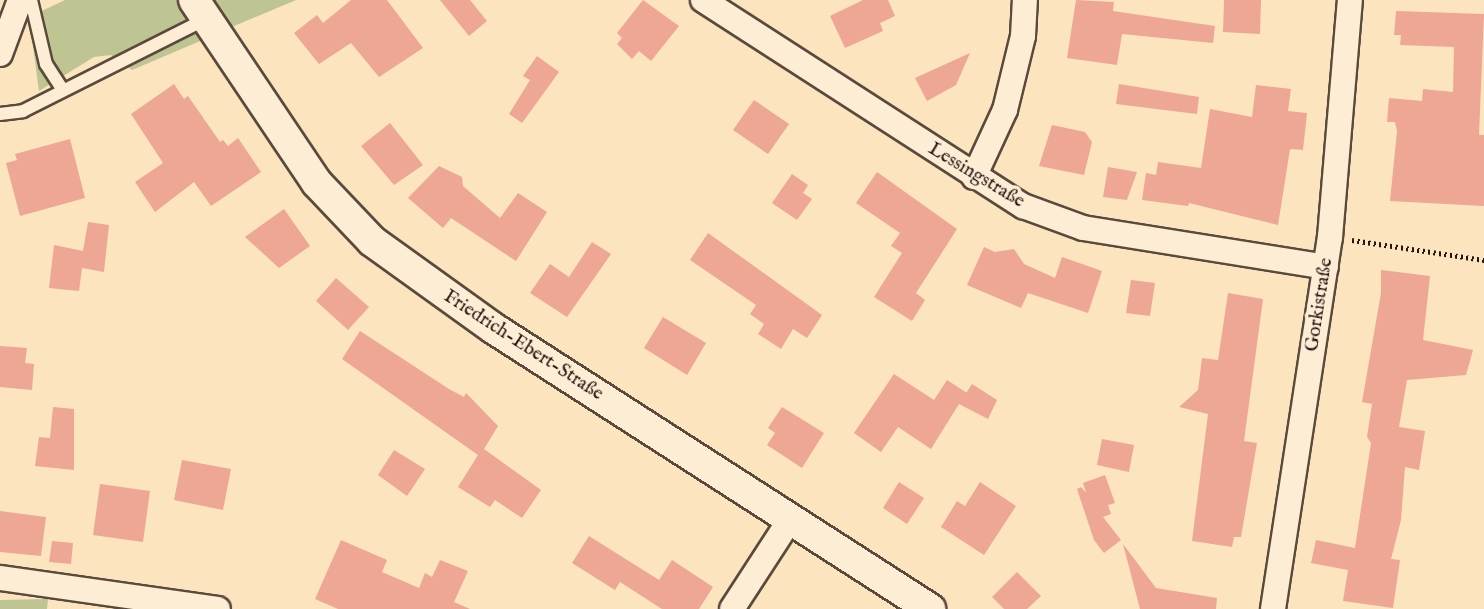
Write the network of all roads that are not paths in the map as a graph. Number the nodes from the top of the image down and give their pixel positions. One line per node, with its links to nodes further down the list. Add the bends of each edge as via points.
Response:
1 (20, 0): 7 (street)
2 (31, 0): 8 (lane, via 46,64)
3 (703, 0): 10 (street, Lessingstraße)
4 (1025, 0): 10 (street, via 1023,36 1005,110)
5 (1350, 0): 11 (street, Gorkistraße)
6 (199, 5): 8 (lane); 12 (street, Friedrich-Ebert-Straße, via 317,183 372,240 472,314)
7 (0, 54)
8 (62, 89): 9 (lane, via 23,110)
9 (0, 114)
10 (974, 177): 11 (street, Lessingstraße, via 1023,206 1083,228)
11 (1326, 267): 17 (street, Gorkistraße)
12 (791, 518): 15 (street); 16 (street, Friedrich-Ebert-Straße)
13 (0, 578): 14 (street)
14 (218, 609)
15 (732, 609)
16 (930, 609)
17 (1273, 609)

